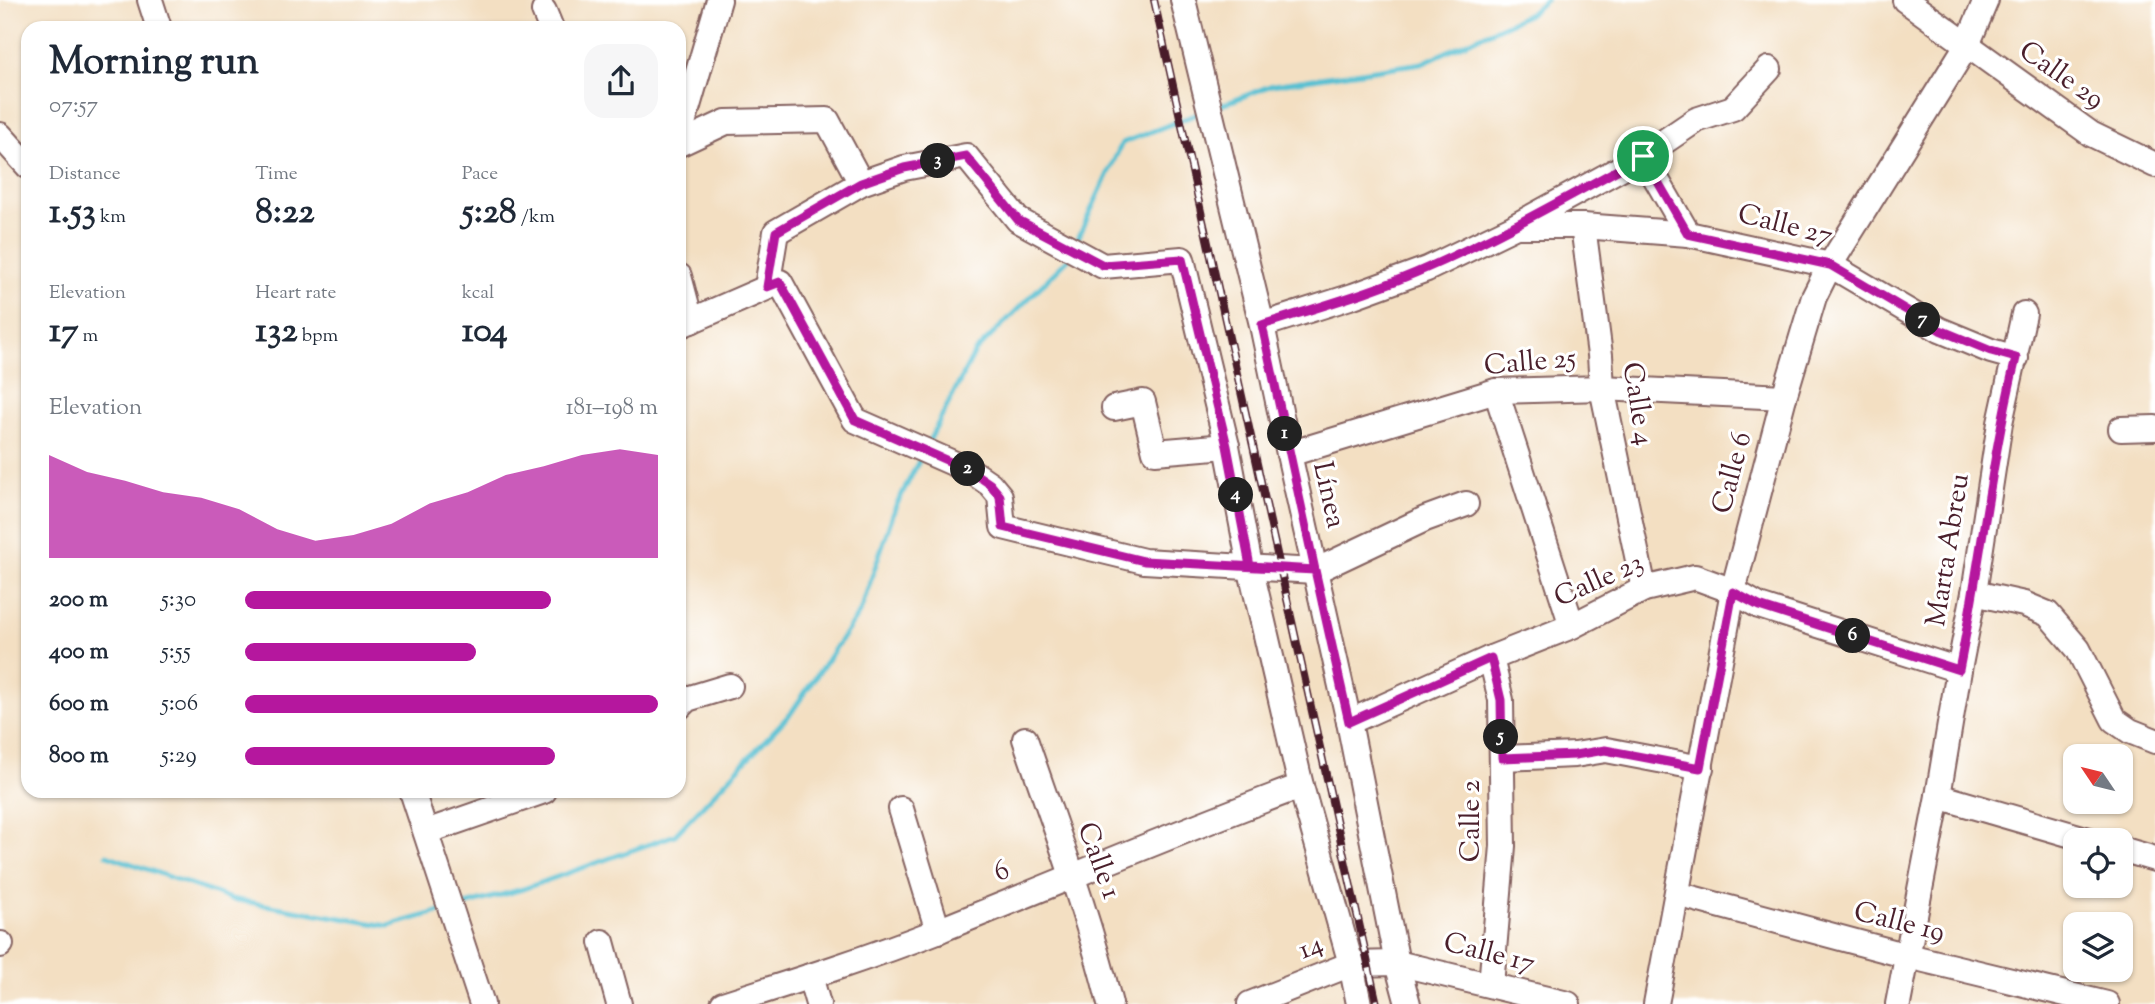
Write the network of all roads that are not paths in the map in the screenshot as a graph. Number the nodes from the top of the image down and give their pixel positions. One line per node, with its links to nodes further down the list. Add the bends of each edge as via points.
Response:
1 (150, 0): 6 (street)
2 (719, 0): 9 (street)
3 (1184, 0): 23 (street, Línea)
4 (1905, 0): 7 (street, Calle 29)
5 (1986, 0): 7 (street, Calle 6)
6 (157, 21)
7 (1967, 45): 14 (street, Calle 29, via 2091,134); 19 (street, Calle 6)
8 (1769, 69): 12 (street, Calle 27, via 1733,108 1696,120)
9 (686, 113)
10 (0, 135): 13 (street)
11 (686, 141): 15 (street, via 726,122 827,120)
12 (1643, 156): 16 (street, Calle 27); 18 (street)
13 (21, 158)
14 (2155, 165)
15 (861, 183): 20 (street, via 776,232); 31 (street, via 904,168 966,156 1018,220 1103,265 1182,259)
16 (1516, 226): 17 (street, Calle 27); 23 (street, Calle 27, via 1427,268)
17 (1583, 226): 18 (street, Calle 27); 25 (street, Calle 4)
18 (1688, 234): 19 (street, Calle 27)
19 (1830, 265): 24 (street, Calle 27, via 1940,330); 27 (street, Calle 6, via 1814,297)
20 (767, 287): 22 (street); 34 (street, via 780,282 855,420 971,471 990,484 1000,496 1003,527 1144,561)
21 (2024, 314): 24 (street, Marta Abreu)
22 (686, 324)
23 (1262, 325): 32 (street, Línea)
24 (2016, 358): 38 (street, Marta Abreu, via 2000,423)
25 (1602, 388): 26 (street, Calle 25); 27 (street, Calle 25); 36 (street, Calle 4)
26 (1496, 391): 32 (street, Calle 25); 39 (street)
27 (1784, 397): 37 (street, Calle 6)
28 (1114, 408): 31 (street, via 1143,402 1155,452)
29 (2155, 428): 30 (street)
30 (2122, 429)
31 (1227, 446): 34 (street)
32 (1289, 454): 35 (street, Línea)
33 (1466, 504): 35 (street, via 1416,522)
34 (1250, 566): 35 (street); 49 (street)
35 (1315, 570): 44 (street, Línea)
36 (1644, 589): 37 (street, Calle 23, via 1695,577); 39 (street, Calle 23)
37 (1733, 592): 41 (street, Calle 23, via 1759,606); 48 (street, Calle 6)
38 (1974, 593): 41 (street, Marta Abreu); 46 (street, via 2048,614 2078,649 2115,720)
39 (1572, 626): 40 (street, Calle 23)
40 (1491, 658): 44 (street, Calle 23); 47 (street, Calle 2, via 1501,700)
41 (1959, 670): 50 (street, Marta Abreu)
42 (730, 686): 43 (street)
43 (686, 700)
44 (1349, 722): 64 (street, Línea)
45 (1025, 739): 58 (street, Calle 1)
46 (2155, 741)
47 (1502, 758): 48 (street, via 1605,750); 68 (street, Calle 2, via 1503,846)
48 (1700, 768): 59 (street, Calle 6)
49 (1301, 786): 58 (street, 6); 60 (street)
50 (1938, 796): 55 (street); 63 (street, Marta Abreu)
51 (414, 798): 54 (street)
52 (524, 798): 54 (street)
53 (901, 809): 61 (street)
54 (426, 832): 70 (street)
55 (2063, 832)
56 (2133, 853): 57 (street)
57 (2155, 859)
58 (1071, 875): 61 (street, 6); 69 (street, Calle 1, via 1085,911)
59 (1677, 894): 63 (street, Calle 19); 78 (street, Calle 6)
60 (1339, 926): 65 (street); 67 (street)
61 (938, 931): 66 (street, 6)
62 (602, 942): 71 (street)
63 (1908, 957): 79 (street, Marta Abreu); 80 (street, Calle 19)
64 (1397, 962): 65 (street, 14); 68 (street, Calle 17); 76 (street, Línea)
65 (1350, 964): 67 (street, 14); 75 (street)
66 (810, 976): 72 (street, 6); 73 (street)
67 (1314, 978): 74 (street, 14)
68 (1491, 985): 77 (street, Calle 17)
69 (1107, 1003)
70 (482, 1004)
71 (619, 1004)
72 (723, 1004)
73 (818, 1004)
74 (1250, 1004)
75 (1359, 1004)
76 (1408, 1004)
77 (1568, 1004)
78 (1656, 1004)
79 (1898, 1004)
80 (2107, 1004)

